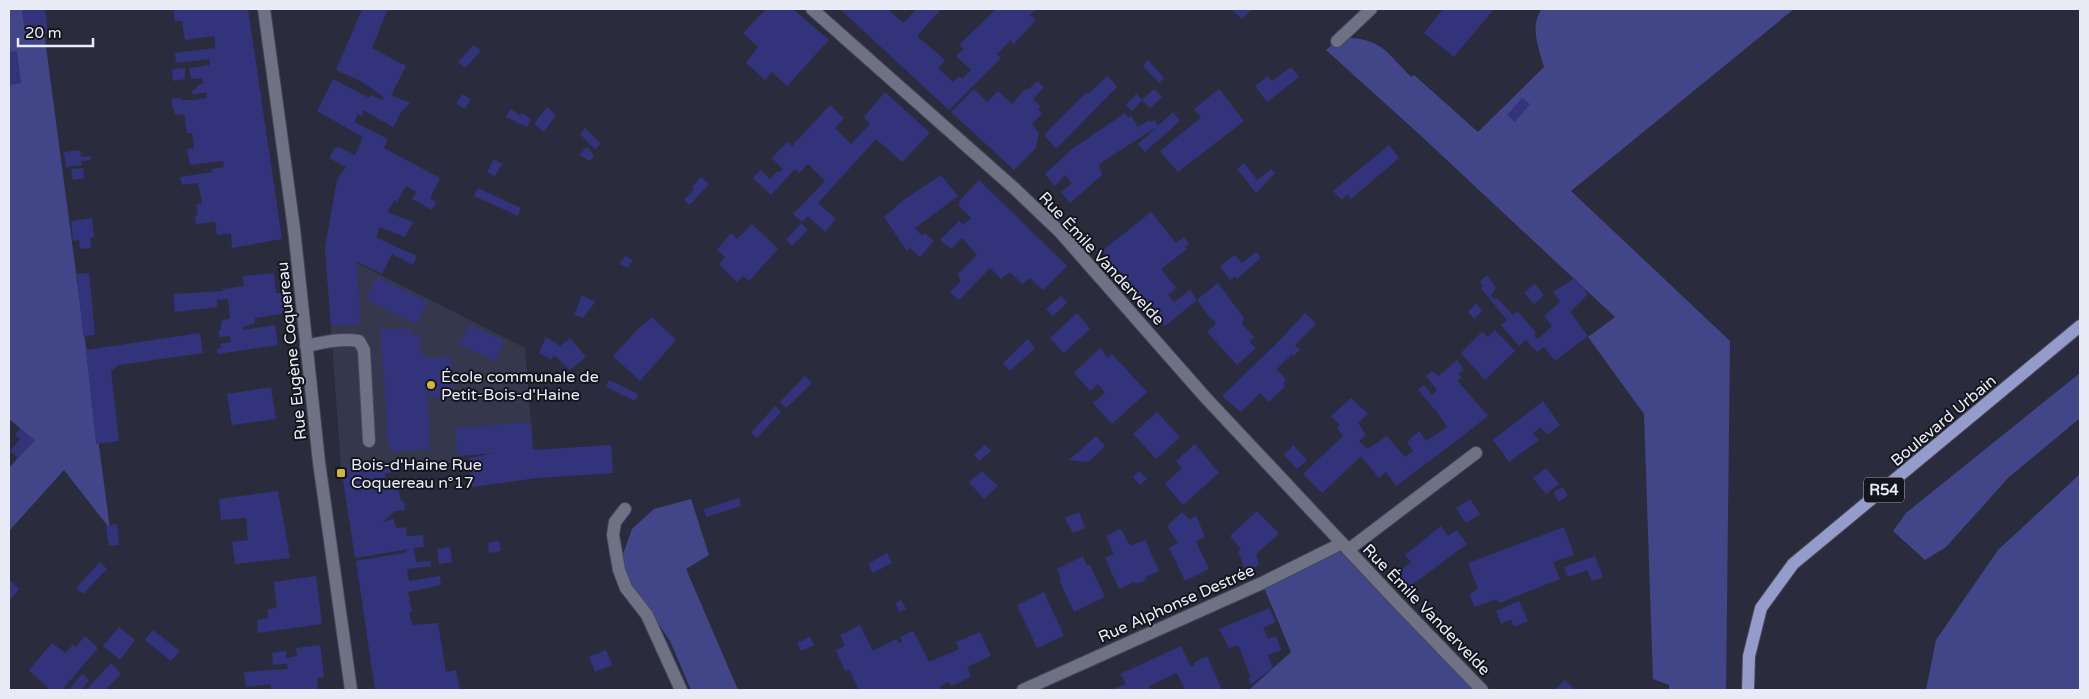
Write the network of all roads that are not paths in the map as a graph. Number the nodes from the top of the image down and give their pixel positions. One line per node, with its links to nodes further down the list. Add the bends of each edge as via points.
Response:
1 (264, 9): 6 (street, Rue Eugène Coquereau, via 294,229)
2 (812, 9): 10 (street, Rue Émile Vandervelde, via 1060,232 1205,397)
3 (1371, 9): 4 (street)
4 (1337, 41)
5 (2080, 326): 15 (main road, Boulevard Urbain / R54, via 1793,564 1761,608 1749,656)
6 (306, 346): 7 (street, via 332,340 359,341 364,350); 11 (street, Rue Eugène Coquereau)
7 (370, 441)
8 (1476, 453): 10 (street, Rue Émile Vandervelde)
9 (625, 509): 12 (street, via 615,522 613,535 619,570 626,588 647,615)
10 (1345, 546): 13 (street, Rue Alphonse Destrée); 14 (street, Rue Émile Vandervelde)
11 (351, 690)
12 (681, 690)
13 (1023, 690)
14 (1482, 690)
15 (1748, 690)

